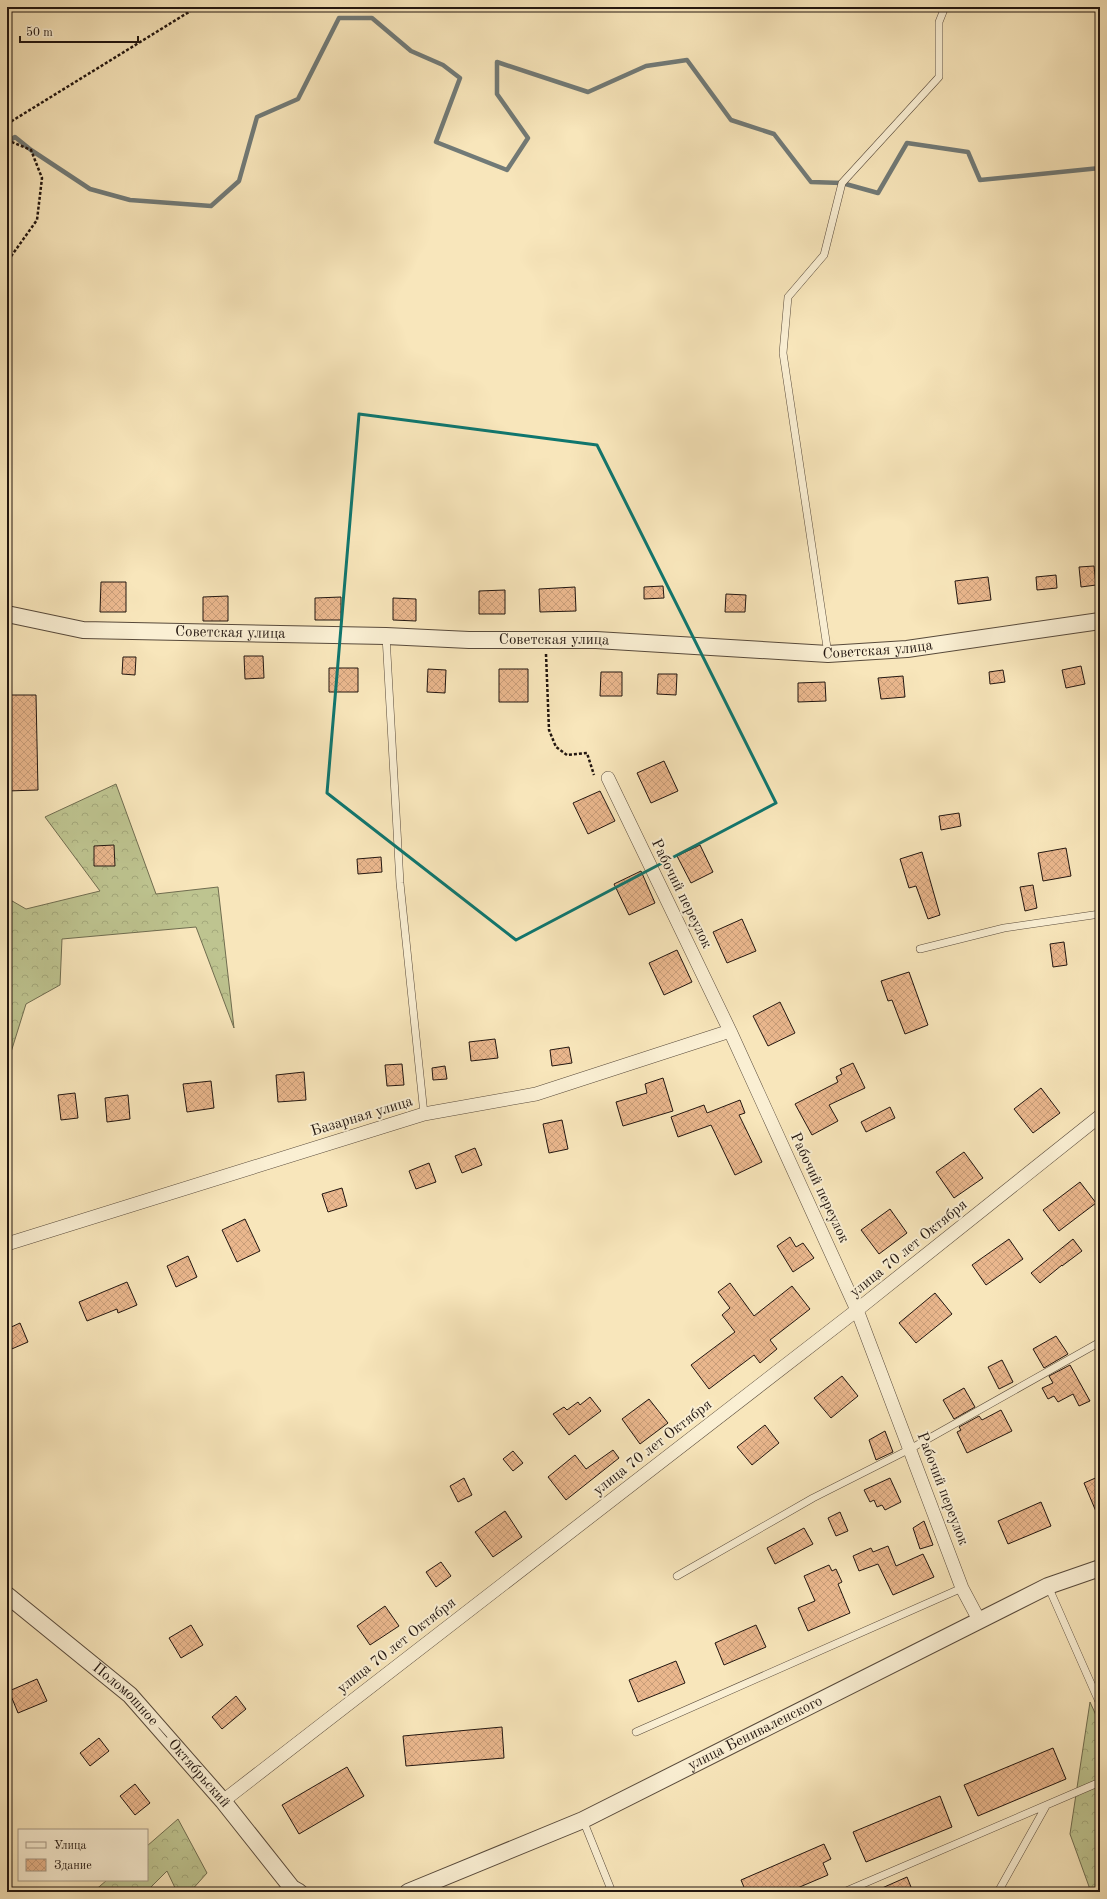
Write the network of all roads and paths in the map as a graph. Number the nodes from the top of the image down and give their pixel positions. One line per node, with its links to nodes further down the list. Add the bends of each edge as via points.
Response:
1 (197, 7): 3 (path)
2 (945, 7): 10 (lane, via 939,22 939,77 842,183 824,255 788,297 783,353)
3 (7, 124)
4 (7, 140): 5 (path, via 31,150 42,178 37,220)
5 (7, 262)
6 (7, 614): 8 (street, Советская улица, via 83,630)
7 (1100, 621): 10 (street, Советская улица, via 907,649)
8 (386, 636): 9 (street, Советская улица); 15 (lane, via 400,883)
9 (546, 640): 10 (street, Советская улица, via 596,640); 11 (path, via 551,736 556,747 567,754 586,753 594,776)
10 (828, 654)
11 (608, 778): 14 (street, Рабочий переулок)
12 (1100, 914): 13 (lane, via 1004,928)
13 (920, 949)
14 (730, 1031): 15 (street, Базарная улица, via 536,1094); 18 (street, Рабочий переулок)
15 (424, 1114): 17 (street, Базарная улица)
16 (1100, 1116): 18 (street, улица 70 лет Октября)
17 (7, 1244)
18 (857, 1310): 20 (street, Рабочий переулок); 30 (street, улица 70 лет Октября)
19 (1100, 1342): 20 (lane)
20 (910, 1449): 22 (lane, via 812,1498); 24 (street, Рабочий переулок)
21 (1100, 1568): 23 (street, улица Бениваленского)
22 (676, 1576)
23 (1048, 1586): 26 (street, улица Бениваленского); 27 (lane)
24 (962, 1588): 26 (street, Рабочий переулок); 28 (lane)
25 (7, 1595): 30 (street, Поломошное — Октябрьский, via 130,1695)
26 (979, 1620): 32 (street, улица Бениваленского)
27 (1100, 1704)
28 (636, 1732)
29 (1100, 1782): 31 (lane)
30 (223, 1801): 33 (street, Поломошное — Октябрьский, via 292,1888)
31 (1046, 1806): 36 (lane); 37 (lane)
32 (583, 1820): 34 (street, улица Бениваленского); 35 (lane)
33 (299, 1892)
34 (408, 1892)
35 (612, 1892)
36 (844, 1892)
37 (998, 1892)

